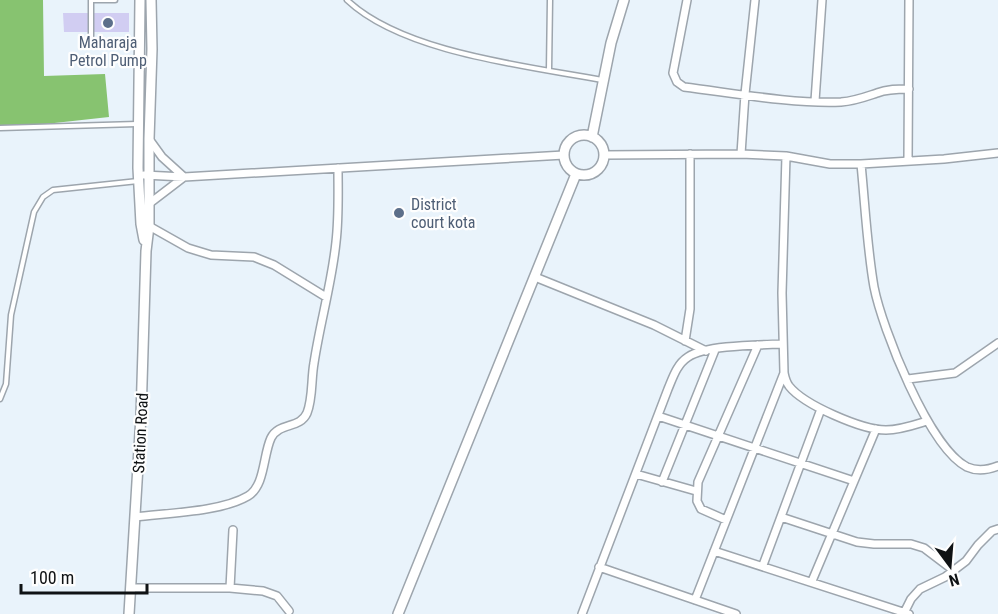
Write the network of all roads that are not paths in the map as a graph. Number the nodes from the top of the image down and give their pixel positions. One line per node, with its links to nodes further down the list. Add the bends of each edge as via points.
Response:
1 (114, 0): 11 (lane, via 91,0 91,42)
2 (140, 0): 11 (street, Station Road)
3 (150, 0): 20 (street, Station Road)
4 (347, 0): 12 (lane, via 398,33 470,55)
5 (550, 0): 12 (lane)
6 (624, 0): 13 (street)
7 (687, 0): 15 (street, via 673,73 677,82 684,87)
8 (755, 0): 15 (street)
9 (822, 0): 16 (street)
10 (909, 0): 14 (street)
11 (140, 42): 17 (street, Station Road)
12 (549, 70): 13 (lane)
13 (603, 80): 19 (street)
14 (909, 89): 16 (street, via 891,89 851,101); 27 (street)
15 (745, 94): 16 (street); 21 (street)
16 (815, 101)
17 (139, 124): 18 (lane); 33 (street, Station Road)
18 (0, 128)
19 (592, 137): 24 (street, via 577,137 566,147); 25 (street, via 603,148)
20 (149, 139): 31 (street, Station Road); 32 (street)
21 (741, 153): 23 (street); 26 (street)
22 (998, 153): 27 (street)
23 (690, 154): 25 (street); 39 (street, via 690,309)
24 (564, 155): 29 (street); 30 (street, via 565,163)
25 (604, 155): 30 (street, via 598,170)
26 (786, 156): 28 (street, via 830,164); 41 (street)
27 (908, 160): 28 (street)
28 (861, 164): 46 (street, via 874,286 882,320)
29 (338, 168): 32 (street); 38 (street, via 336,242)
30 (576, 174): 37 (street)
31 (150, 175): 32 (street); 33 (street); 34 (street, Station Road)
32 (184, 177): 34 (street)
33 (139, 178): 36 (street, Station Road); 47 (lane, via 54,190 38,203 11,315 6,384)
34 (150, 203): 35 (street, Station Road)
35 (149, 226): 36 (street, Station Road); 38 (street, via 196,251 254,257)
36 (146, 252): 61 (street, Station Road)
37 (535, 277): 39 (street); 79 (street)
38 (326, 297): 61 (street, via 307,412 303,419 276,431 256,489 221,505)
39 (685, 341): 44 (street)
40 (998, 343): 46 (street, via 955,374)
41 (783, 344): 42 (street); 45 (street)
42 (758, 345): 43 (street); 53 (street)
43 (715, 350): 44 (street); 51 (street)
44 (706, 351): 49 (street, via 689,356 678,367)
45 (784, 373): 48 (street, via 798,394); 54 (street)
46 (908, 379): 50 (street)
47 (0, 399)
48 (821, 409): 52 (street); 55 (street)
49 (658, 416): 51 (street); 57 (street)
50 (927, 421): 52 (street); 56 (street, via 961,463 976,470)
51 (685, 425): 53 (street); 59 (street)
52 (876, 429): 58 (street)
53 (718, 436): 54 (street); 60 (street)
54 (754, 448): 55 (street); 63 (street)
55 (800, 462): 58 (street); 62 (street)
56 (998, 466)
57 (636, 474): 59 (street); 69 (street)
58 (854, 481): 66 (street)
59 (662, 482): 60 (street)
60 (696, 491): 63 (street, via 701,509)
61 (135, 517): 72 (street, Station Road)
62 (781, 517): 66 (street); 68 (street)
63 (726, 520): 67 (street)
64 (998, 529): 70 (street)
65 (233, 530): 73 (street)
66 (831, 535): 70 (street, via 874,544 911,544 924,548); 71 (street)
67 (714, 551): 68 (street); 74 (street)
68 (763, 565): 71 (street)
69 (600, 567): 74 (street); 80 (street)
70 (954, 570): 77 (street, via 920,589 911,598)
71 (812, 581): 77 (street)
72 (131, 588): 73 (street); 78 (street, Station Road)
73 (231, 588): 76 (street, via 272,593)
74 (695, 600): 75 (street)
75 (712, 606): 81 (street); 82 (street)
76 (289, 611)
77 (906, 613)
78 (129, 614)
79 (398, 614)
80 (582, 614)
81 (709, 614)
82 (736, 614)

